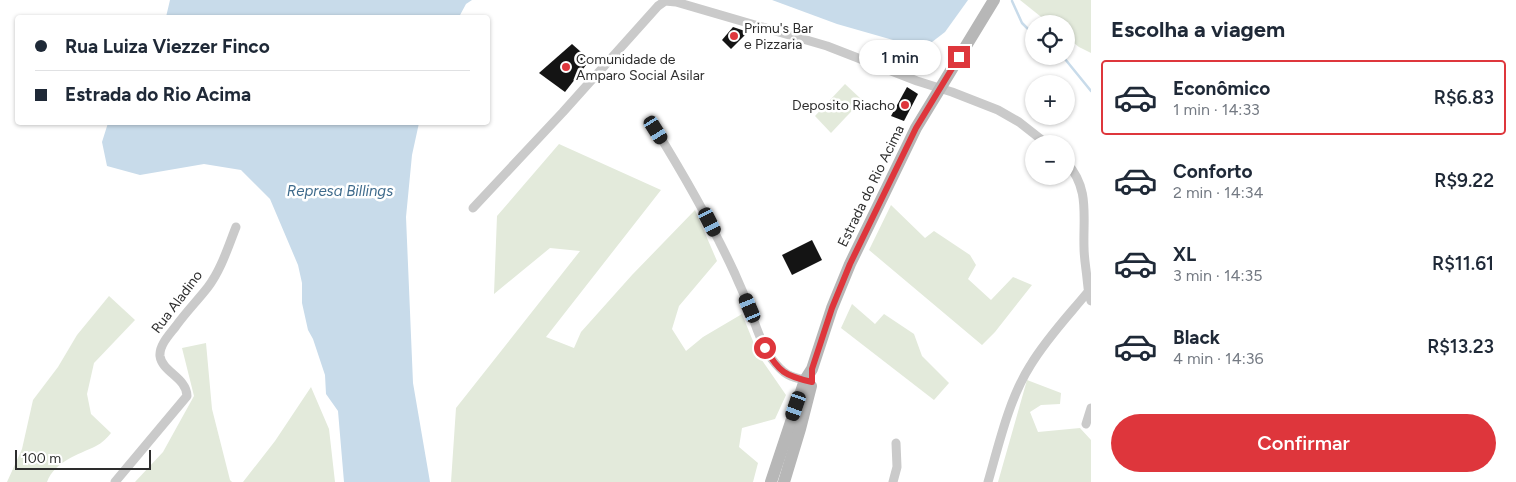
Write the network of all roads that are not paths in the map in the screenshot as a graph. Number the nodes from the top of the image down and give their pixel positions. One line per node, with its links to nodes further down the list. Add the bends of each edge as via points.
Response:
1 (994, 0): 2 (main road, Estrada do Rio Acima)
2 (940, 88): 4 (street, via 1005,114); 6 (street, via 827,46 676,2 665,2); 9 (main road, Estrada do Rio Acima, via 916,128 850,264)
3 (656, 130): 9 (street, via 718,238 770,357 794,379)
4 (1036, 135)
5 (1075, 174): 8 (street, via 1082,190)
6 (473, 208)
7 (236, 227): 13 (street, Rua Aladino, via 210,286 161,347 162,362 184,385 187,396)
8 (1089, 297): 17 (street, via 1029,366 1014,400)
9 (809, 377): 14 (main road, Estrada do Rio Acima); 15 (main road, Estrada do Rio Acima, via 800,429)
10 (1091, 408): 11 (street)
11 (1086, 424)
12 (896, 443): 16 (street, via 898,459)
13 (115, 482)
14 (771, 482)
15 (784, 482)
16 (893, 482)
17 (988, 482)

